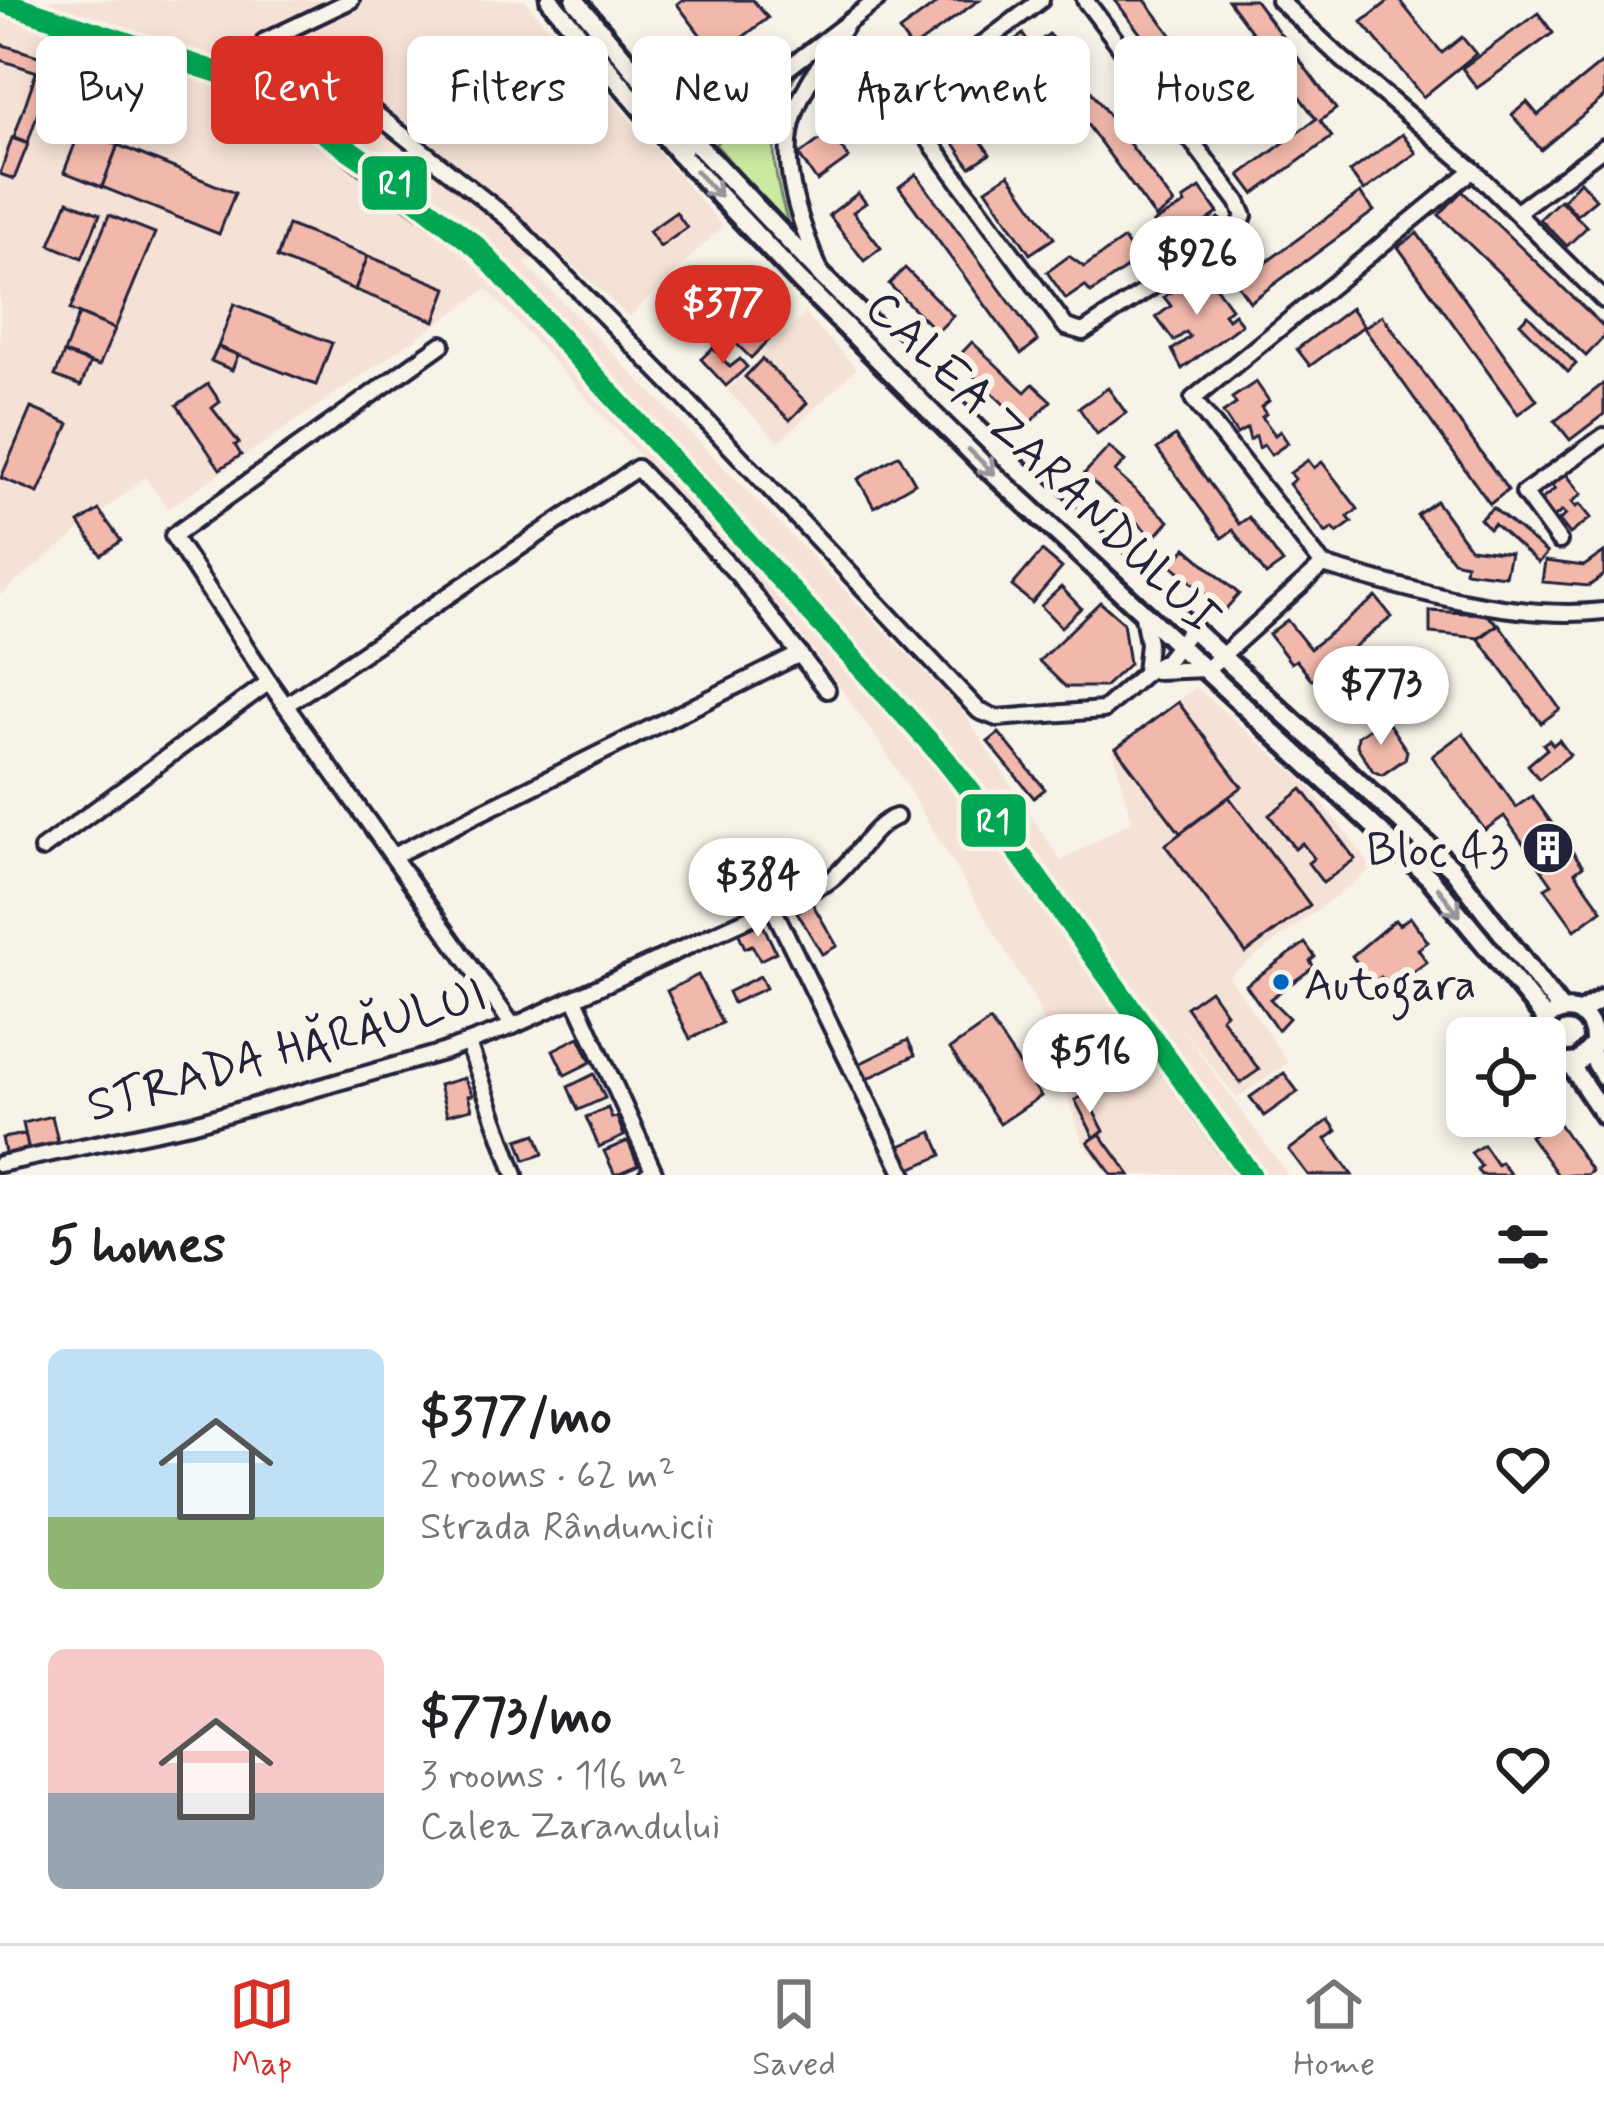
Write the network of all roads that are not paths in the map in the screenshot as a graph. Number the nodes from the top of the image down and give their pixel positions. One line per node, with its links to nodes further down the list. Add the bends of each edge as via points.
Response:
1 (351, 0): 26 (street, via 265,41 261,56 366,106 510,220 979,711 997,718 1103,710)
2 (550, 0): 9 (main road, CALEA ZARANDULUI)
3 (575, 0): 9 (main road, CALEA ZARANDULUI)
4 (878, 0): 8 (street)
5 (1041, 0): 6 (street, via 912,101 916,124 1066,327 1084,332 1238,230 1244,216)
6 (1085, 0)
7 (1279, 0): 11 (street)
8 (847, 22): 9 (street); 13 (street, via 802,98 790,140 796,202)
9 (686, 146): 13 (main road, CALEA ZARANDULUI); 19 (main road, CALEA ZARANDULUI, one-way to 19, via 970,452)
10 (1604, 146): 12 (street)
11 (1473, 170): 12 (street); 18 (street, via 1193,399)
12 (1517, 212): 14 (street)
13 (822, 276): 21 (main road, CALEA ZARANDULUI)
14 (1604, 301)
15 (442, 344): 27 (street, via 172,536)
16 (1604, 436): 17 (street, via 1524,493)
17 (1559, 541)
18 (1323, 565): 20 (street, via 1514,608); 24 (street)
19 (1142, 610): 22 (main road, CALEA ZARANDULUI); 26 (street)
20 (1604, 611)
21 (1192, 628): 22 (street); 24 (main road, CALEA ZARANDULUI)
22 (1178, 643): 25 (main road, CALEA ZARANDULUI); 26 (street, via 1157,652)
23 (800, 654): 28 (street); 29 (street, via 740,576 632,469); 32 (street)
24 (1222, 656): 25 (street); 36 (main road, CALEA ZARANDULUI, via 1452,868)
25 (1207, 669): 26 (street); 36 (main road, CALEA ZARANDULUI, one-way to 36)
26 (1145, 673)
27 (269, 682): 29 (street); 31 (street)
28 (827, 690)
29 (286, 705): 32 (street)
30 (896, 818): 33 (street, STRADA HĂRĂULUI, via 883,822 839,875)
31 (41, 849)
32 (393, 856): 38 (street)
33 (774, 910): 34 (street, STRADA HĂRĂULUI); 48 (street)
34 (575, 998): 38 (street, STRADA HĂRĂULUI); 47 (street, via 654,1172)
35 (1604, 998): 36 (main road)
36 (1562, 1014): 37 (main road); 39 (main road, via 1590,1022)
37 (1559, 1017)
38 (513, 1026): 40 (street, STRADA HĂRĂULUI)
39 (1596, 1038): 42 (main road); 43 (main road)
40 (468, 1043): 45 (street, STRADA HĂRĂULUI, via 215,1118); 46 (street)
41 (1566, 1064): 42 (main road)
42 (1570, 1064): 44 (main road)
43 (1604, 1077)
44 (1604, 1115)
45 (0, 1164)
46 (515, 1175)
47 (647, 1175)
48 (904, 1175)

